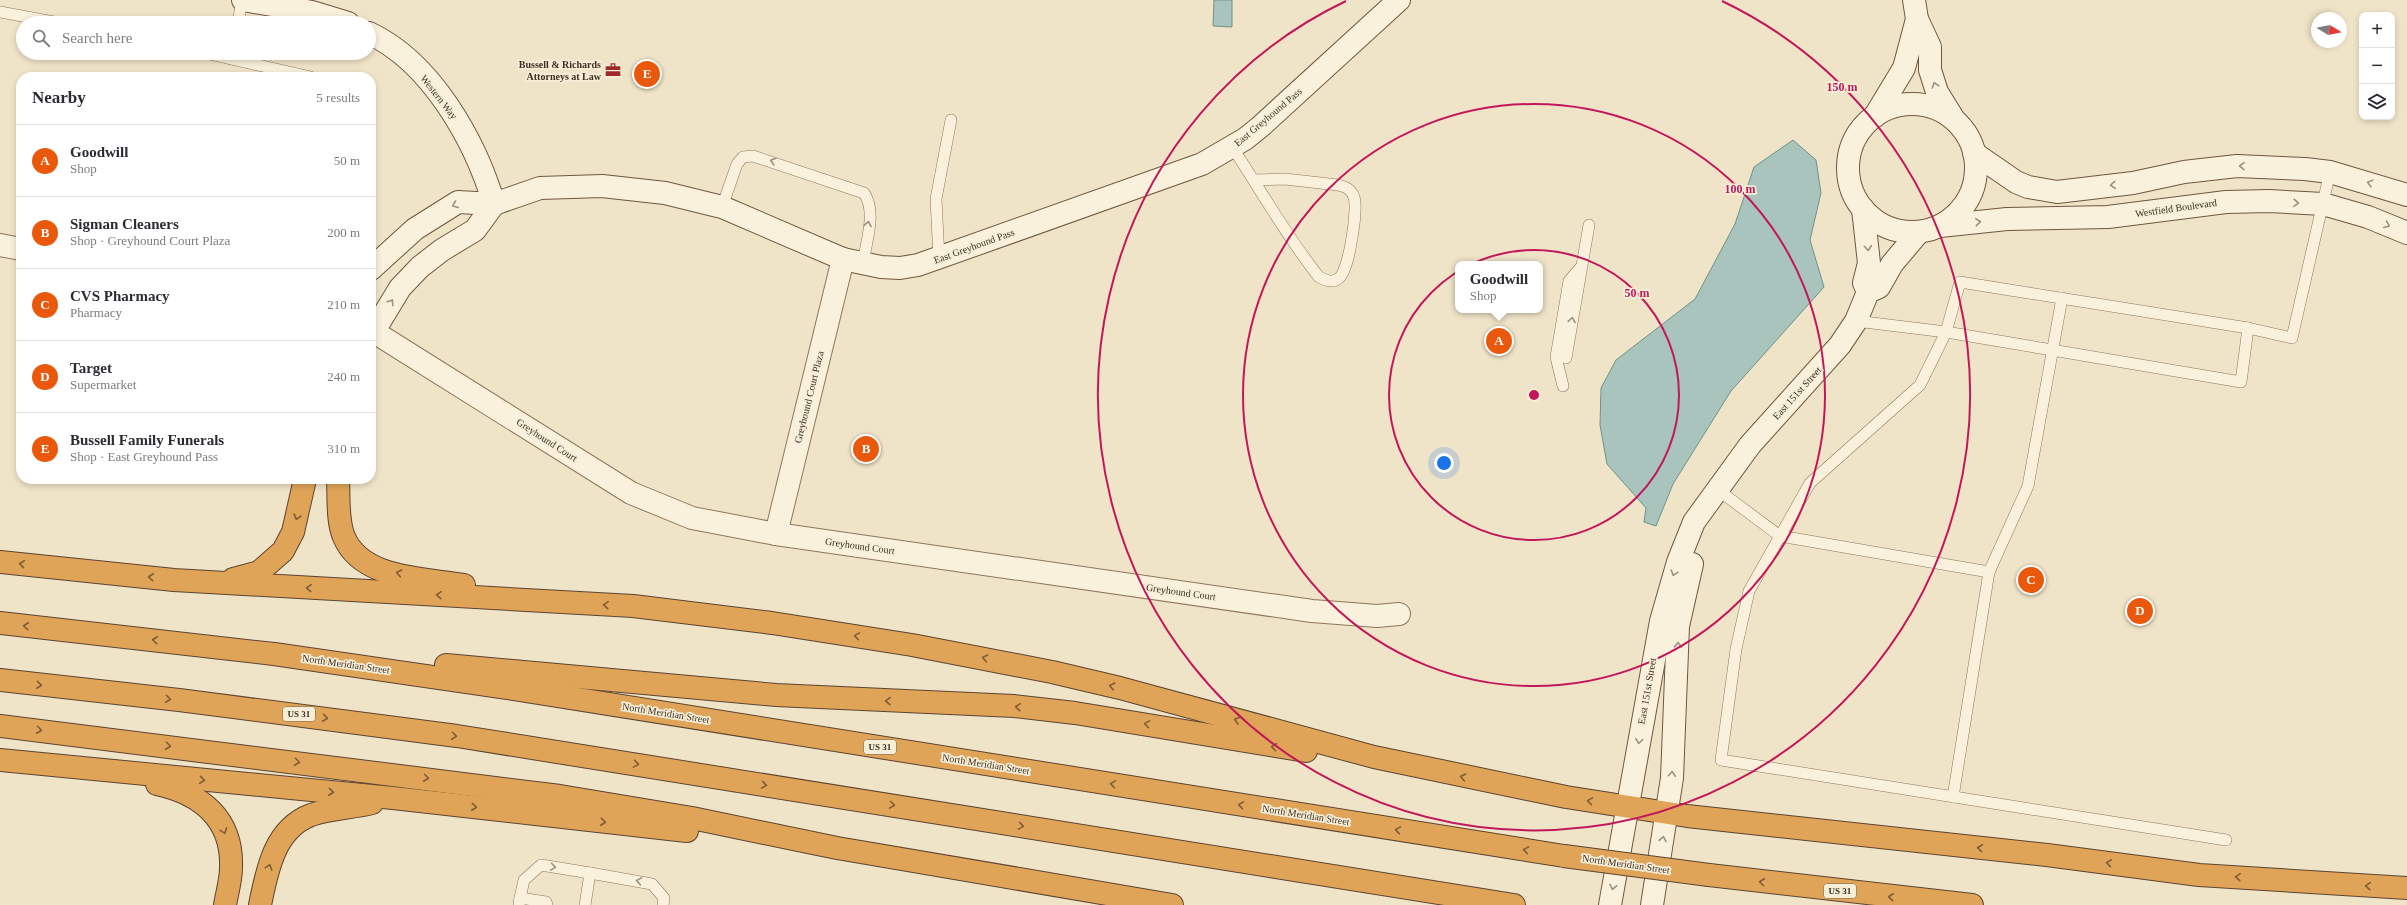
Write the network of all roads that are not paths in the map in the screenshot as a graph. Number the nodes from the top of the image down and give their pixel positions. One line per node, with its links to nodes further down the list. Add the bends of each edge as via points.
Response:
1 (242, 0): 6 (lane); 7 (street)
2 (1399, 0): 14 (street, East Greyhound Pass, via 1275,113)
3 (1916, 9): 11 (street, via 1904,68); 12 (street, one-way to 3, via 1937,92 1930,70 1930,47)
4 (0, 12): 5 (lane)
5 (21, 16)
6 (239, 16)
7 (325, 16)
8 (376, 37): 19 (street, Western Way, via 399,52 449,106 480,163)
9 (248, 60): 10 (lane)
10 (292, 72)
11 (1874, 116): 12 (street, via 1894,106 1915,104 1936,108); 22 (street, via 1860,131 1850,150 1848,171 1852,191)
12 (1954, 119): 15 (street, via 1967,134)
13 (951, 120): 28 (lane, via 936,199)
14 (1232, 147): 17 (lane); 28 (street, East Greyhound Pass, via 1202,164)
15 (1974, 153): 16 (street, one-way to 15, via 2237,166 2184,172 2133,184 2057,192 2028,187 2016,182); 24 (street, via 1976,174 1970,195 1957,213)
16 (2330, 172): 18 (street, one-way to 16); 20 (lane)
17 (1254, 180): 17 (lane, via 1272,212 1319,276 1331,281 1340,278 1348,257 1355,212 1356,204 1351,192 1346,187 1338,185 1285,179)
18 (2407, 195)
19 (494, 204): 21 (street, East Greyhound Pass, via 540,188 602,186 665,193); 30 (street, East Greyhound Pass, one-way to 30, via 458,202 415,229); 35 (street, one-way to 19, via 400,288 420,267 475,230)
20 (2324, 204): 24 (street, Westfield Boulevard, one-way to 20, via 2007,219 2108,217 2226,202); 25 (street, Westfield Boulevard, one-way to 25, via 2368,217); 36 (lane, via 2292,338)
21 (722, 207): 29 (street, East Greyhound Pass); 29 (lane, one-way to 21, via 871,210 864,193 753,156 743,157 738,164)
22 (1863, 209): 24 (street, via 1879,223 1898,230); 32 (street, East 151st Street, one-way to 32, via 1869,249 1869,263 1864,283)
23 (1589, 225): 31 (lane)
24 (1930, 229): 32 (street, East 151st Street, via 1892,264 1879,287)
25 (2407, 233)
26 (0, 246): 27 (street)
27 (16, 248)
28 (939, 259): 29 (street, East Greyhound Pass, via 900,268)
29 (853, 261): 45 (street, Greyhound Court Plaza)
30 (376, 264)
31 (1581, 266): 40 (lane, one-way to 31); 41 (lane, via 1569,280 1556,357)
32 (1868, 292): 34 (street, East 151st Street)
33 (2062, 298): 36 (lane); 37 (lane, via 1960,282); 39 (lane)
34 (1856, 321): 37 (lane); 44 (street, East 151st Street, via 1840,345 1750,445)
35 (376, 326)
36 (2248, 328): 39 (lane, via 2241,382)
37 (1946, 332): 39 (lane); 46 (lane, via 1920,385 1810,483)
38 (376, 334): 45 (street, Greyhound Court, via 631,493 692,518)
39 (2053, 350): 48 (lane, via 2028,486)
40 (1566, 358)
41 (1563, 386)
42 (304, 484): 49 (highway, one-way to 49, via 289,541 283,551 259,572 236,579)
43 (339, 484): 50 (highway, one-way to 43, via 408,575 370,565 358,558 344,536)
44 (1718, 490): 46 (lane); 60 (street, East 151st Street, one-way to 60, via 1694,522 1667,596 1652,664); 61 (street, East 151st Street, one-way to 44, via 1680,612 1693,560)
45 (776, 534): 51 (street, Greyhound Court, via 1312,611 1377,616)
46 (1780, 536): 48 (lane); 58 (lane, via 1749,591 1736,649 1721,760)
47 (0, 562): 49 (highway, one-way to 47)
48 (1989, 572): 58 (lane)
49 (174, 580): 50 (highway, one-way to 49)
50 (561, 602): 57 (highway, one-way to 50, via 1120,688 983,658 842,633 719,616 633,606)
51 (1399, 614)
52 (0, 623): 53 (highway, North Meridian Street / US 31, one-way to 52)
53 (194, 644): 57 (highway, one-way to 53, via 1250,743 1090,715 1029,708 776,695); 76 (highway, North Meridian Street / US 31, one-way to 53, bridge, via 1564,856 508,688)
54 (0, 680): 73 (highway, US 31, one-way to 73, via 458,736)
55 (0, 726): 63 (highway, one-way to 63, via 560,796 692,818)
56 (5, 760): 59 (highway, one-way to 59); 67 (highway, one-way to 67, via 158,785 178,790 202,802 219,819 228,841 231,869)
57 (1424, 769): 60 (highway, one-way to 57, via 1531,791)
58 (1953, 797): 62 (lane)
59 (393, 798): 63 (highway, one-way to 63); 68 (highway, one-way to 59, via 272,856 284,835 293,826 312,815)
60 (1629, 807): 61 (highway); 74 (street, East 151st Street, one-way to 74)
61 (1668, 813): 65 (highway, one-way to 61, via 2199,875 2047,855); 75 (street, East 151st Street, one-way to 61)
62 (2226, 840)
63 (837, 848): 72 (highway)
64 (590, 873): 66 (lane, one-way to 64, via 524,880 542,865); 70 (lane); 71 (lane, one-way to 64, via 664,898 652,884)
65 (2407, 888)
66 (519, 902): 69 (lane, via 546,902)
67 (225, 905)
68 (260, 905)
69 (547, 905)
70 (585, 905)
71 (663, 905)
72 (1172, 905)
73 (1514, 905)
74 (1610, 905)
75 (1652, 905)
76 (1972, 905)

